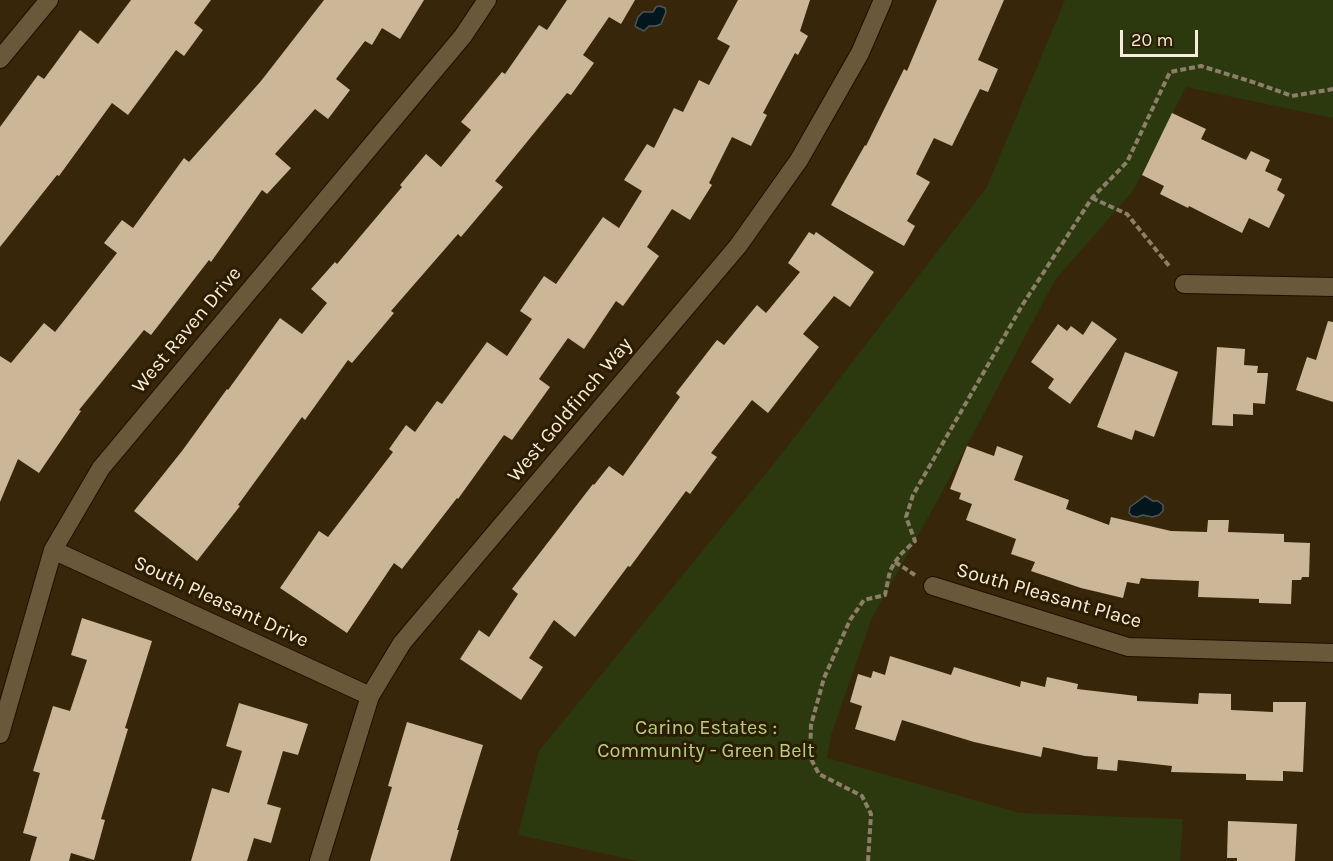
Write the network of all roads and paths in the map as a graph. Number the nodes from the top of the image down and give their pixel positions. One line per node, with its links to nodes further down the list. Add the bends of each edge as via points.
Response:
1 (49, 0): 4 (street)
2 (487, 0): 9 (street, West Raven Drive, via 455,45 101,468)
3 (883, 0): 12 (street, West Goldfinch Way, via 860,53 799,160 738,246 402,643)
4 (0, 59)
5 (1333, 88): 6 (path, via 1292,96 1201,66 1170,72 1127,162)
6 (1092, 198): 7 (path, via 1126,214); 15 (path, via 1023,304 913,495 906,517 915,541 890,571 885,595 864,600 850,620 824,678 811,725 810,757 819,774 862,796 871,814)
7 (1184, 284): 8 (street)
8 (1333, 287)
9 (53, 550): 12 (street, South Pleasant Drive); 13 (street, West Raven Drive)
10 (933, 586): 11 (street, South Pleasant Place, via 1128,647)
11 (1333, 653)
12 (370, 696): 14 (street, West Goldfinch Way)
13 (0, 734)
14 (320, 861)
15 (868, 861)

